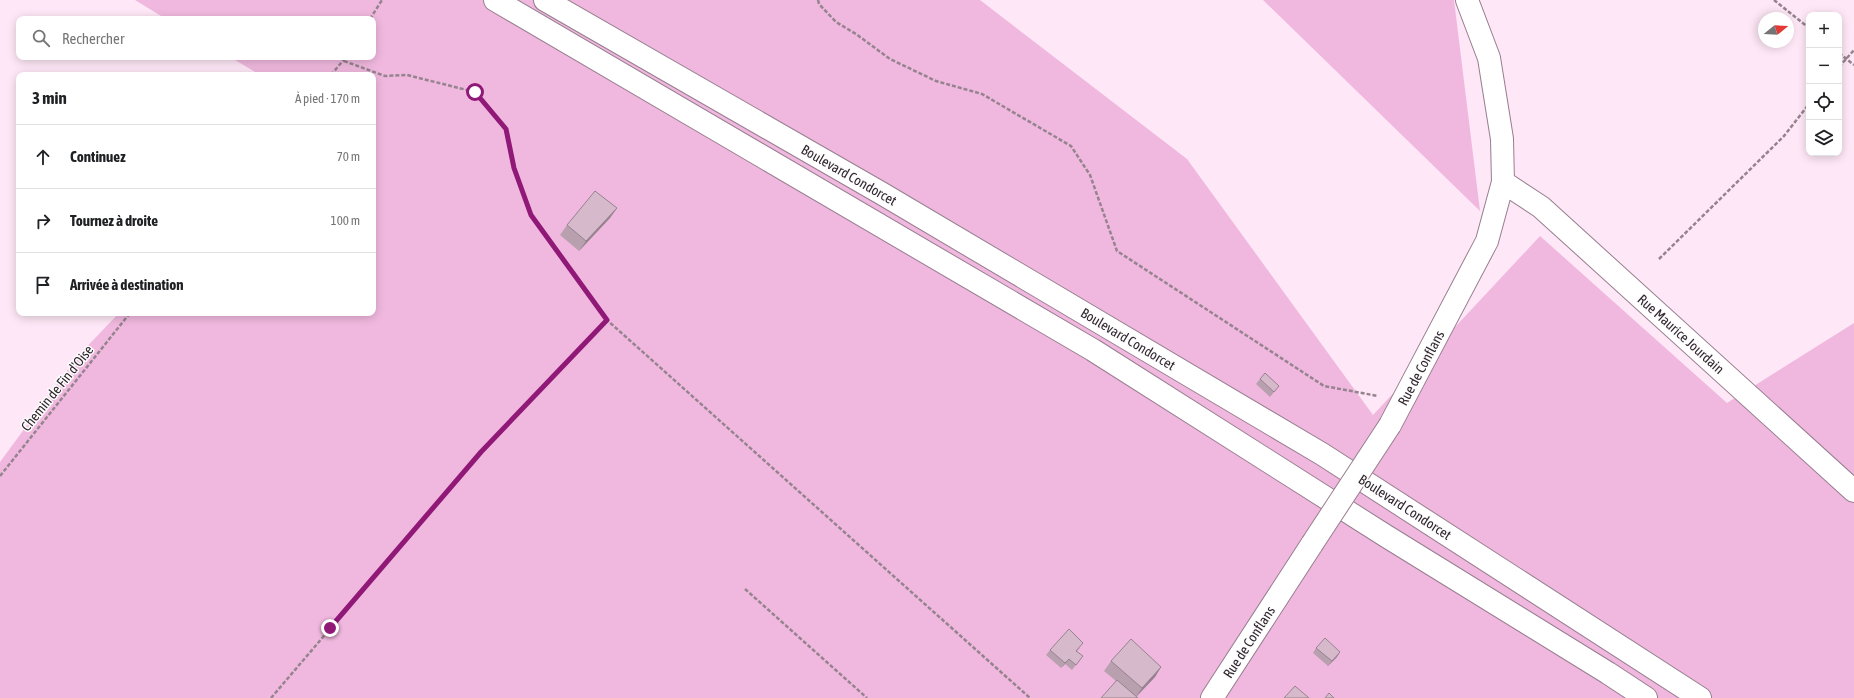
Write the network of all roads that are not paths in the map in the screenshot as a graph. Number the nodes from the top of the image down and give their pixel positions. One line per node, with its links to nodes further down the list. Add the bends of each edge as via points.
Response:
1 (495, 0): 7 (main road, Boulevard Condorcet, via 1093,350)
2 (545, 0): 8 (main road, Boulevard Condorcet, via 881,193 1322,454)
3 (1468, 0): 4 (main road, Rue de Conflans, via 1489,58 1502,139)
4 (1503, 182): 5 (main road, Rue Maurice Jourdain, via 1541,207); 6 (main road, Rue de Conflans, bridge, via 1487,241 1390,425)
5 (1854, 491)
6 (1212, 698)
7 (1646, 698)
8 (1700, 698)

